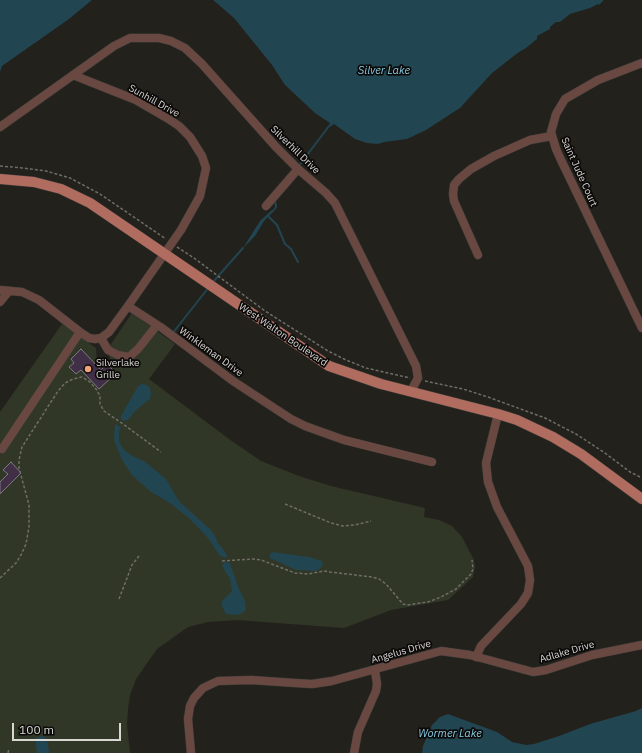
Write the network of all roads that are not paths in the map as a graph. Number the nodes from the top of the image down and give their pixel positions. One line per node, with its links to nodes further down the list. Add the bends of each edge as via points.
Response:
1 (642, 63): 4 (street, Saint Jude Court, via 598,80 566,100 556,114)
2 (73, 75): 3 (street, Silverhill Drive); 5 (street, Silverhill Drive, via 114,46 130,38 159,38 171,41 185,48 202,64 244,113); 8 (street, Sunhill Drive, via 136,100 167,118 190,137 202,156 206,168 200,196 181,230)
3 (0, 126)
4 (552, 136): 9 (street, via 530,140 494,156 471,169 454,185 454,201); 14 (street, Saint Jude Court, via 561,160)
5 (298, 169): 7 (street); 17 (street, Silverhill Drive, via 335,203 416,366 417,380)
6 (0, 178): 8 (main road, West Walton Boulevard, via 34,182 73,194 90,202)
7 (266, 206)
8 (164, 253): 12 (street, Sunhill Drive); 17 (main road, West Walton Boulevard, via 329,366)
9 (478, 255)
10 (4, 290): 11 (street); 15 (street, via 27,294 39,300)
11 (0, 302)
12 (128, 306): 13 (street, Winkleman Drive); 16 (street, via 109,332)
13 (158, 325): 16 (street, via 129,357 108,350); 20 (street, Winkleman Drive, via 291,419 344,440)
14 (642, 328)
15 (80, 332): 16 (street, via 89,338); 19 (street)
16 (101, 338)
17 (411, 392): 18 (main road, West Walton Boulevard)
18 (498, 414): 21 (main road, West Walton Boulevard, via 547,434 574,450); 23 (street, via 486,462 488,482 528,566 530,580 528,593 521,604 481,646)
19 (2, 449)
20 (432, 462)
21 (642, 499)
22 (642, 645): 23 (street, Adlake Drive, via 592,655 533,672)
23 (476, 657): 24 (street, Angelus Drive, via 441,651)
24 (375, 670): 25 (street, Angelus Drive, via 312,684 251,680 218,681 203,688 190,706 188,719); 26 (street, via 377,684 358,732)
25 (191, 753)
26 (354, 753)

